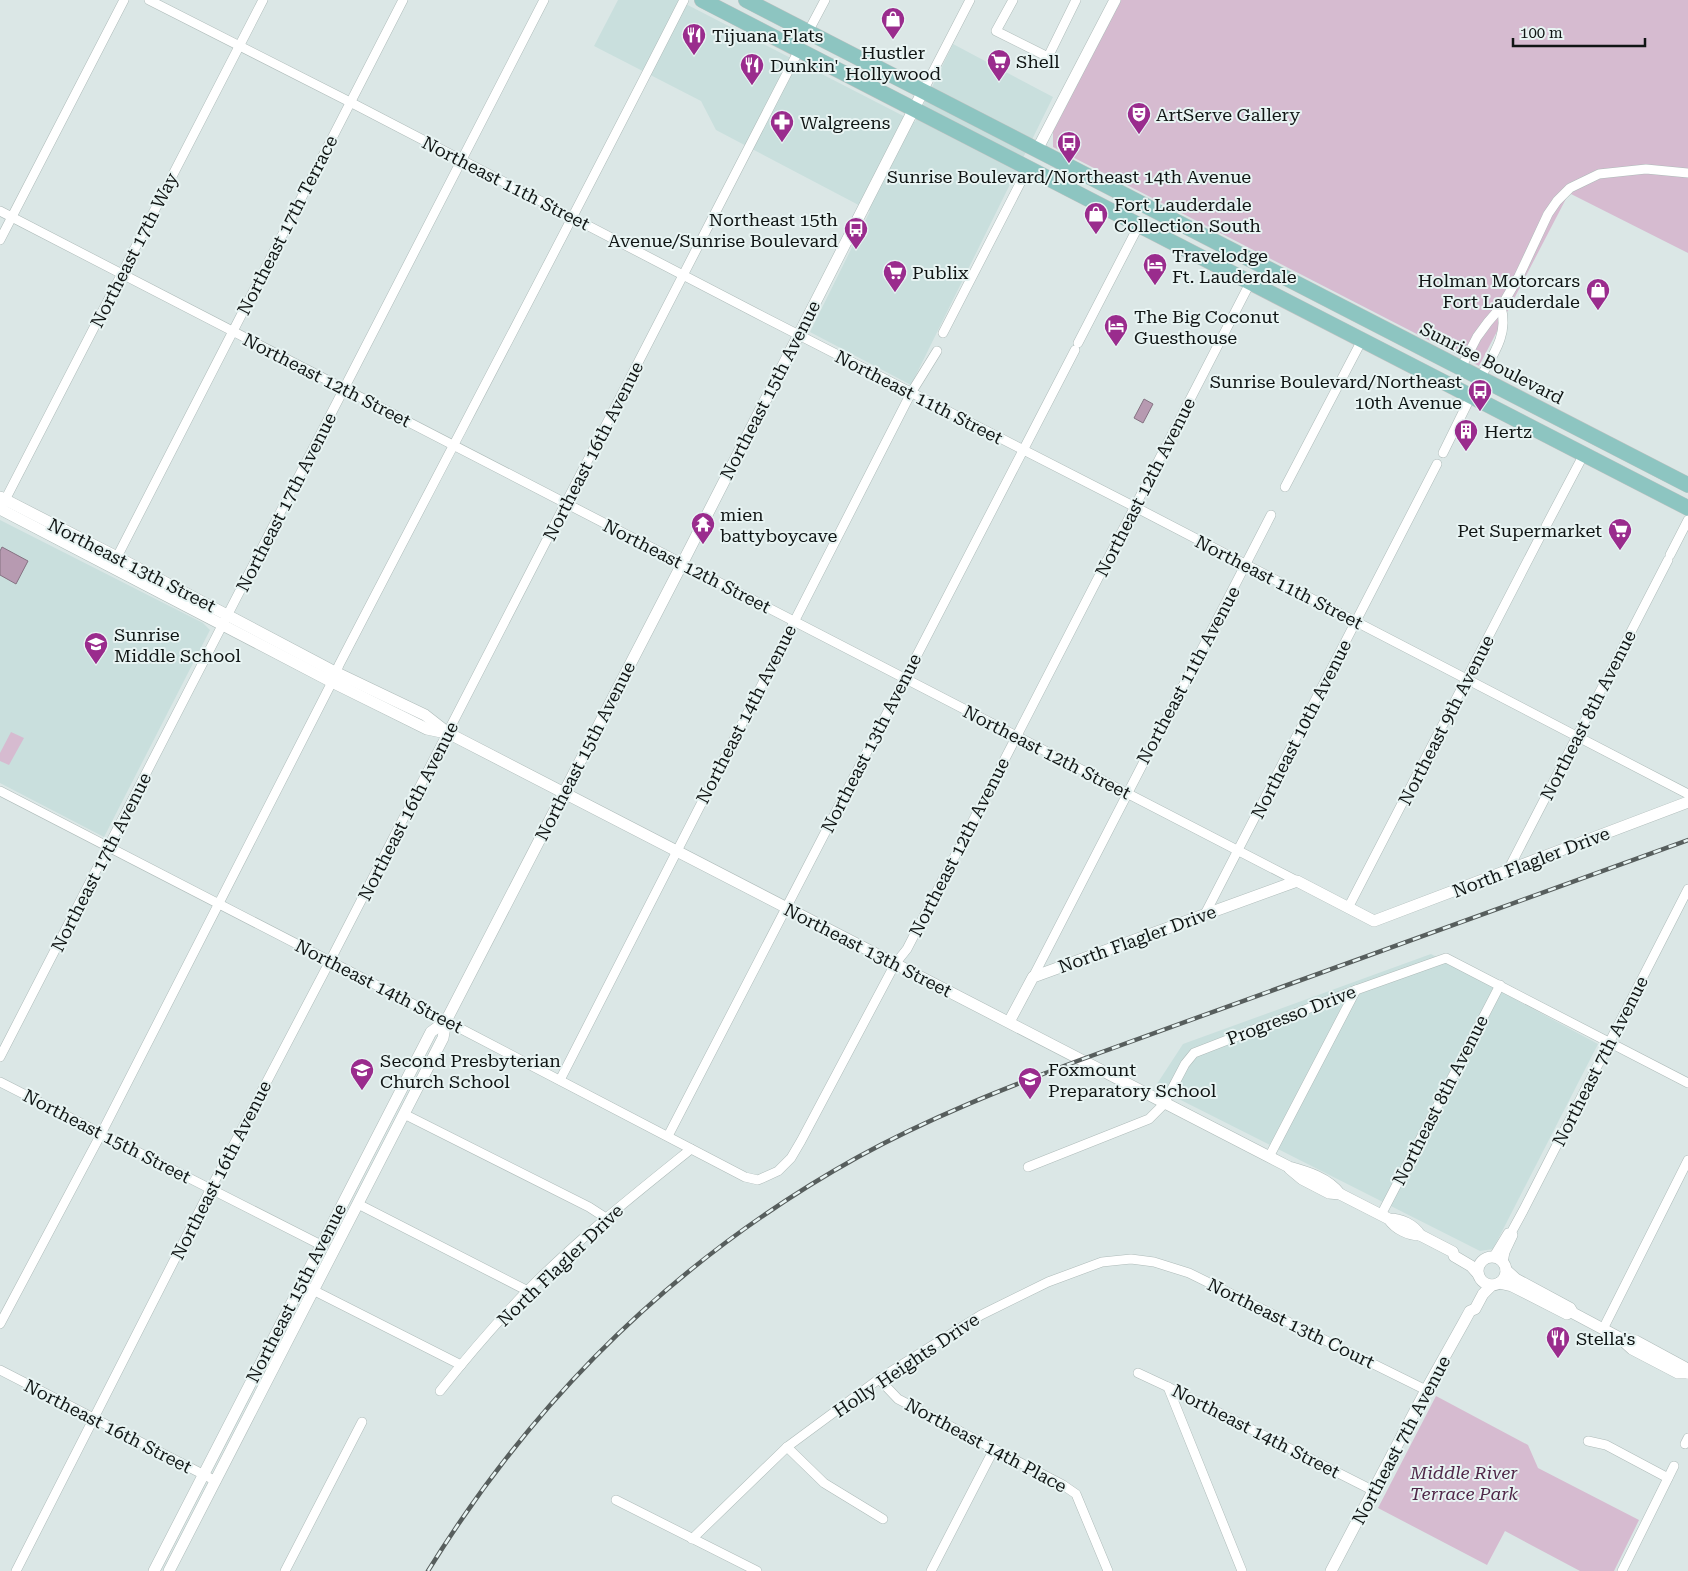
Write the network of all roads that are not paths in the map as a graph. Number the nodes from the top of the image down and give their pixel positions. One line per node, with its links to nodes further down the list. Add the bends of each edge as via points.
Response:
1 (124, 0): 25 (street)
2 (149, 0): 15 (street, Northeast 11th Street)
3 (263, 0): 15 (street, Northeast 17th Way)
4 (402, 0): 18 (street, Northeast 17th Terrace)
5 (544, 0): 21 (street, Northeast 17th Avenue)
6 (684, 0): 26 (street)
7 (702, 0): 16 (main road)
8 (746, 0): 14 (main road, Sunrise Boulevard)
9 (825, 0): 14 (street)
10 (970, 0): 17 (street, Northeast 15th Avenue)
11 (1013, 0): 12 (street, via 996,31 1048,57)
12 (1076, 0)
13 (1115, 0): 20 (street)
14 (808, 32): 17 (main road, Sunrise Boulevard)
15 (239, 46): 18 (street, Northeast 11th Street); 29 (street, Northeast 17th Way)
16 (799, 50): 19 (main road); 30 (street, Northeast 16th Avenue)
17 (923, 91): 19 (street, Northeast 15th Avenue); 20 (main road, Sunrise Boulevard)
18 (350, 102): 21 (street, Northeast 11th Street); 34 (street, Northeast 17th Terrace)
19 (914, 109): 22 (main road); 36 (street, Northeast 15th Avenue)
20 (1037, 150): 31 (main road, Sunrise Boulevard)
21 (462, 161): 26 (street, Northeast 11th Street); 42 (street, Northeast 17th Avenue)
22 (1028, 168): 27 (main road); 35 (street)
23 (1688, 173): 33 (street, via 1646,169 1599,174 1570,188 1548,214)
24 (0, 212): 25 (street, Northeast 12th Street)
25 (11, 217): 28 (street); 29 (street, Northeast 12th Street)
26 (573, 218): 30 (street, Northeast 11th Street); 47 (street)
27 (1139, 225): 32 (main road); 48 (street, Northeast 13th Avenue)
28 (0, 240)
29 (122, 274): 34 (street, Northeast 12th Street); 55 (street, Northeast 17th Way)
30 (683, 275): 36 (street, Northeast 11th Street); 54 (street, Northeast 16th Avenue)
31 (1288, 279): 32 (main road, via 1267,277); 39 (main road, Sunrise Boulevard)
32 (1250, 283): 37 (main road); 56 (street, Northeast 12th Avenue)
33 (1501, 307): 39 (street, via 1477,337); 40 (street, via 1504,317 1501,339)
34 (232, 331): 42 (street, Northeast 12th Street); 60 (street, Northeast 17th Terrace)
35 (943, 333)
36 (798, 335): 43 (street, Northeast 11th Street); 61 (street, Northeast 15th Avenue)
37 (1362, 340): 41 (main road); 53 (street)
38 (937, 351): 43 (street, Northeast 14th Avenue)
39 (1461, 368): 40 (main road, Sunrise Boulevard)
40 (1480, 378): 41 (main road, via 1460,383); 45 (main road, Sunrise Boulevard)
41 (1444, 382): 44 (main road)
42 (344, 390): 47 (street, Northeast 12th Street); 63 (street, Northeast 17th Avenue)
43 (912, 393): 48 (street, Northeast 11th Street); 64 (street, Northeast 14th Avenue)
44 (1472, 396): 46 (main road); 49 (street)
45 (1592, 435): 46 (main road, via 1578,440); 52 (main road, Sunrise Boulevard)
46 (1558, 440): 50 (main road)
47 (453, 445): 54 (street, Northeast 12th Street); 66 (street)
48 (1023, 450): 56 (street, Northeast 11th Street); 67 (street, Northeast 13th Avenue)
49 (1443, 453)
50 (1584, 454): 57 (main road); 68 (street, Northeast 9th Avenue)
51 (1437, 464): 65 (street, Northeast 10th Avenue)
52 (1688, 485)
53 (1285, 487)
54 (566, 503): 61 (street, Northeast 12th Street); 69 (street, Northeast 16th Avenue)
55 (2, 504): 60 (street, Northeast 13th Street); 63 (street, Northeast 13th Street)
56 (1134, 507): 62 (street, Northeast 11th Street); 70 (street, Northeast 12th Avenue)
57 (1688, 508)
58 (1271, 515): 62 (street, Northeast 11th Avenue)
59 (1688, 520): 71 (street, Northeast 8th Avenue)
60 (117, 556): 63 (street, Northeast 13th Street)
61 (682, 564): 64 (street, Northeast 12th Street); 73 (street, Northeast 15th Avenue)
62 (1246, 565): 65 (street, Northeast 11th Street); 74 (street, Northeast 11th Avenue)
63 (225, 620): 66 (street, Northeast 13th Street); 77 (street, Northeast 17th Avenue)
64 (794, 621): 67 (street, Northeast 12th Street); 78 (street, Northeast 14th Avenue)
65 (1356, 621): 68 (street, Northeast 11th Street); 79 (street, Northeast 10th Avenue)
66 (335, 678): 69 (street, Northeast 13th Street, via 425,715); 83 (street)
67 (905, 678): 70 (street, Northeast 12th Street); 84 (street, Northeast 13th Avenue)
68 (1467, 679): 71 (street, Northeast 11th Street); 85 (street, Northeast 9th Avenue)
69 (448, 733): 73 (street, Northeast 13th Street); 88 (street, Northeast 16th Avenue)
70 (1016, 736): 74 (street, Northeast 12th Street); 89 (street, Northeast 12th Avenue, via 907,949)
71 (1578, 737): 75 (street, Northeast 11th Street); 80 (street, Northeast 8th Avenue)
72 (0, 791): 77 (street, Northeast 14th Street)
73 (563, 792): 78 (street, Northeast 13th Street); 93 (street, Northeast 15th Avenue)
74 (1126, 793): 79 (street, Northeast 12th Street); 90 (street, Northeast 11th Avenue)
75 (1688, 794)
76 (1688, 802): 80 (street, North Flagler Drive)
77 (109, 847): 83 (street, Northeast 14th Street); 96 (street, Northeast 17th Avenue)
78 (676, 850): 84 (street, Northeast 13th Street); 97 (street, Northeast 14th Avenue)
79 (1238, 850): 81 (street, Northeast 12th Street); 86 (street, Northeast 10th Avenue)
80 (1508, 870): 87 (street, North Flagler Drive)
81 (1297, 881): 85 (street, Northeast 12th Street); 86 (street, North Flagler Drive)
82 (1688, 889): 95 (street, Northeast 7th Avenue)
83 (218, 904): 88 (street, Northeast 14th Street); 102 (street)
84 (787, 908): 89 (street, Northeast 13th Street); 103 (street, Northeast 13th Avenue)
85 (1348, 908): 87 (street, Northeast 12th Street)
86 (1205, 914): 90 (street, North Flagler Drive)
87 (1374, 921)
88 (330, 961): 93 (street, Northeast 14th Street); 109 (street, Northeast 16th Avenue)
89 (895, 964): 94 (street, Northeast 13th Street); 108 (street, Northeast 12th Avenue, via 802,1141 778,1171)
90 (1032, 977): 94 (street, Northeast 11th Avenue)
91 (1500, 984): 92 (street, Progresso Drive, via 1446,958); 95 (street); 111 (street, Northeast 8th Avenue)
92 (1356, 990): 100 (street, Progresso Drive, via 1194,1053); 105 (street)
93 (446, 1020): 97 (street, Northeast 14th Street); 101 (street, Northeast 15th Avenue, via 444,1038); 113 (street, Northeast 15th Avenue, via 431,1032)
94 (1009, 1022): 100 (street, Northeast 13th Street)
95 (1610, 1042): 99 (street); 116 (street, Northeast 7th Avenue, via 1511,1233 1513,1236 1505,1252)
96 (0, 1057)
97 (560, 1080): 103 (street, Northeast 14th Street)
98 (0, 1082): 102 (street, Northeast 15th Street)
99 (1688, 1083)
100 (1164, 1104): 105 (street, Northeast 13th Street); 107 (street, Progresso Drive, via 1149,1119)
101 (404, 1114): 110 (street, Northeast 15th Avenue); 112 (street)
102 (101, 1134): 109 (street, Northeast 15th Street); 124 (street)
103 (668, 1136): 104 (street, Northeast 14th Street)
104 (691, 1149): 108 (street, Northeast 14th Street, via 745,1177); 112 (street, North Flagler Drive)
105 (1269, 1157): 111 (street, Northeast 13th Street, via 1329,1193 1340,1194)
106 (1688, 1160): 125 (street)
107 (1028, 1167)
108 (758, 1180)
109 (211, 1188): 113 (street, Northeast 15th Street); 134 (street, Northeast 16th Avenue)
110 (358, 1204): 120 (street, Northeast 15th Avenue); 121 (street)
111 (1385, 1217): 114 (street, Northeast 13th Street, via 1406,1232 1420,1235)
112 (606, 1218): 121 (street, North Flagler Drive)
113 (321, 1245): 118 (street, Northeast 15th Avenue)
114 (1453, 1252): 116 (street, Northeast 13th Street, via 1458,1250 1474,1258); 117 (street, Northeast 13th Street)
115 (1154, 1262): 130 (street, Holly Heights Drive, via 1131,1259 1102,1262 1048,1282 981,1315); 132 (street, Northeast 13th Court, via 1189,1273)
116 (1496, 1262): 117 (street, via 1478,1266); 119 (street, via 1504,1278); 123 (street, Northeast 13th Street, via 1516,1280 1570,1308)
117 (1478, 1276): 119 (street, via 1485,1283); 122 (street, Northeast 7th Avenue)
118 (301, 1284): 120 (street); 140 (street, Northeast 15th Avenue)
119 (1496, 1284): 122 (street, Northeast 7th Avenue, via 1483,1294 1475,1309); 123 (street, Northeast 13th Street, via 1512,1286 1565,1314)
120 (314, 1291): 126 (street); 142 (street, Northeast 15th Avenue)
121 (528, 1291): 126 (street, North Flagler Drive)
122 (1470, 1310): 132 (street, Northeast 7th Avenue)
123 (1573, 1313): 125 (street, Northeast 13th Street)
124 (0, 1324)
125 (1603, 1329): 129 (street, Northeast 13th Street, via 1620,1338 1636,1341 1684,1367)
126 (461, 1365): 133 (street, North Flagler Drive)
127 (0, 1370): 134 (street, Northeast 16th Street)
128 (1138, 1373): 131 (street, Northeast 14th Street)
129 (1688, 1373)
130 (879, 1380): 137 (street, Holly Heights Drive); 138 (street, Northeast 14th Place, via 898,1399)
131 (1168, 1387): 143 (street, Northeast 14th Street); 154 (street)
132 (1426, 1390): 143 (street, Northeast 7th Avenue)
133 (440, 1391)
134 (94, 1419): 140 (street, Northeast 16th Street); 147 (street, Northeast 16th Avenue)
135 (362, 1422): 150 (street)
136 (1588, 1441): 141 (street, via 1606,1445)
137 (787, 1447): 145 (street, via 824,1483); 146 (street, Holly Heights Drive)
138 (994, 1449): 152 (street); 153 (street, Northeast 14th Place, via 1076,1494)
139 (1674, 1466): 141 (street)
140 (203, 1474): 142 (street, Northeast 16th Street); 148 (street, Northeast 15th Avenue)
141 (1668, 1478): 156 (street)
142 (216, 1481): 149 (street, Northeast 15th Avenue)
143 (1374, 1491): 155 (street, Northeast 7th Avenue)
144 (616, 1500): 146 (street)
145 (883, 1520)
146 (692, 1538): 151 (street)
147 (16, 1571)
148 (154, 1571)
149 (170, 1571)
150 (285, 1571)
151 (757, 1571)
152 (931, 1571)
153 (1108, 1571)
154 (1242, 1571)
155 (1332, 1571)
156 (1622, 1571)

